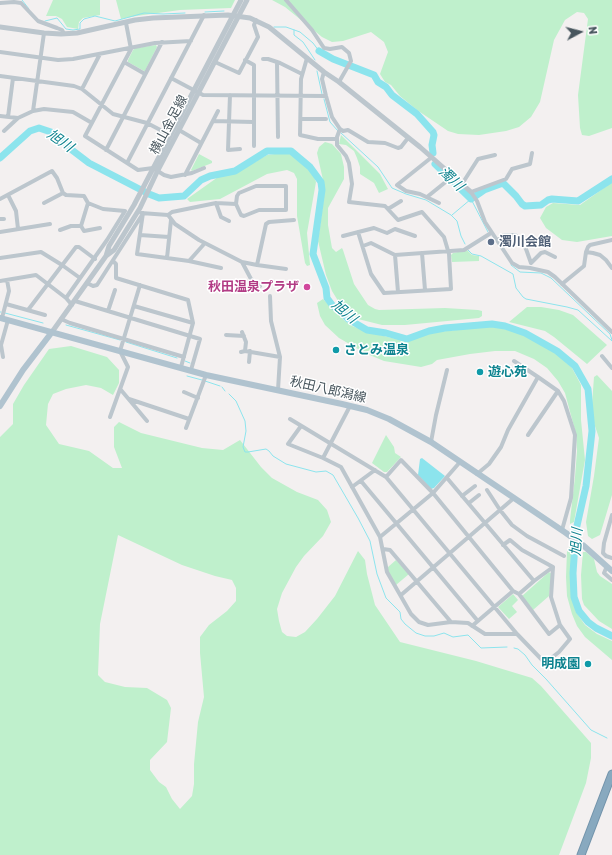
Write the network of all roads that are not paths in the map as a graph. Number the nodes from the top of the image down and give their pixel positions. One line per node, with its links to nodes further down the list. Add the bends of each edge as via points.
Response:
1 (241, 0): 6 (street, 横山金足線)
2 (248, 0): 6 (street, 横山金足線)
3 (286, 0): 31 (street, via 324,48 342,47 347,51 351,61)
4 (0, 3): 11 (street, via 21,3 38,21 62,30)
5 (204, 15): 6 (street); 8 (street, via 153,18); 12 (street)
6 (236, 15): 7 (street); 22 (street, 横山金足線); 33 (street, 横山金足線)
7 (256, 20): 18 (street, via 269,27); 20 (street, via 254,26 258,36)
8 (126, 23): 11 (street); 14 (street)
9 (0, 27): 10 (street)
10 (44, 34): 11 (street); 17 (street)
11 (64, 34)
12 (191, 41): 13 (street); 29 (street)
13 (162, 42): 14 (street); 25 (street)
14 (131, 47): 16 (street); 21 (street)
15 (0, 52): 17 (street)
16 (100, 54): 17 (street, via 58,60); 32 (street)
17 (40, 57): 30 (street)
18 (307, 58): 24 (street); 26 (street)
19 (262, 59): 23 (street)
20 (245, 60): 22 (street, via 239,73); 36 (street, via 254,65)
21 (124, 62): 25 (street); 40 (street)
22 (215, 62): 34 (street, 横山金足線)
23 (277, 62): 26 (street); 37 (street)
24 (324, 72): 31 (street); 39 (street)
25 (146, 74): 46 (street)
26 (302, 74): 38 (street)
27 (0, 76): 28 (street)
28 (12, 78): 30 (street); 44 (street)
29 (171, 78): 33 (street); 53 (street)
30 (37, 81): 32 (street); 41 (street)
31 (339, 82): 59 (street)
32 (82, 89): 40 (street)
33 (193, 90): 34 (street); 57 (street, 横山金足線)
34 (199, 93): 35 (street); 54 (street, 横山金足線)
35 (230, 95): 36 (street); 50 (street)
36 (254, 95): 37 (street); 51 (street)
37 (277, 95): 38 (street); 58 (street)
38 (300, 96): 39 (street); 47 (street)
39 (324, 96): 56 (street)
40 (103, 104): 46 (street, via 113,114); 52 (street)
41 (32, 111): 45 (street); 52 (street, via 44,109 73,112)
42 (218, 111): 49 (street)
43 (0, 116): 44 (street)
44 (8, 117): 45 (street)
45 (18, 118): 55 (street)
46 (123, 118): 53 (street); 64 (street)
47 (301, 118): 48 (street); 60 (street, via 300,135 318,139)
48 (326, 119)
49 (213, 122): 50 (street); 61 (street)
50 (230, 122): 51 (street); 63 (street, via 228,150)
51 (253, 122): 62 (street)
52 (92, 123): 64 (street, via 85,136)
53 (147, 123): 57 (street); 68 (street)
54 (179, 130): 61 (street); 70 (street, 横山金足線)
55 (4, 131)
56 (339, 131): 59 (street, via 348,130 368,142 385,143 398,148); 60 (street)
57 (170, 135): 70 (street, 横山金足線)
58 (278, 137)
59 (408, 138): 67 (street)
60 (337, 139): 85 (street, via 337,145 350,163 352,184 349,202 385,206)
61 (201, 143): 71 (street)
62 (254, 146)
63 (240, 149)
64 (106, 150): 68 (street)
65 (532, 153): 76 (street, via 530,164 512,169 506,179)
66 (495, 155): 73 (street, via 478,159)
67 (432, 157): 72 (street); 77 (street, via 397,185)
68 (126, 163): 70 (street, via 138,170)
69 (204, 168): 71 (street)
70 (155, 169): 71 (street, via 171,177); 86 (street, 横山金足線, via 155,177); 111 (street, 横山金足線, via 109,246)
71 (185, 175)
72 (451, 178): 73 (street); 77 (street)
73 (462, 184): 76 (street)
74 (63, 193): 75 (street, via 52,171); 80 (street); 81 (street, via 84,196)
75 (8, 195): 78 (street); 94 (street, via 16,211)
76 (473, 195): 98 (street)
77 (427, 197): 83 (street)
78 (0, 199)
79 (401, 201): 85 (street)
80 (44, 203)
81 (88, 203): 92 (street); 115 (street, via 125,211)
82 (216, 203): 84 (street); 87 (street); 90 (street, via 221,217)
83 (439, 203)
84 (236, 204): 84 (street, via 240,215 244,216 259,210 286,210 286,186 256,186 239,193)
85 (388, 209): 107 (street, via 398,220 422,212 444,237)
86 (141, 211): 87 (street); 99 (street); 111 (street, 横山金足線, via 114,250); 116 (street)
87 (168, 215): 88 (street)
88 (172, 220): 102 (street); 105 (street)
89 (294, 220): 120 (street, via 266,224)
90 (229, 221)
91 (50, 224): 94 (street)
92 (81, 226): 93 (street, via 84,231); 95 (street)
93 (100, 228)
94 (18, 229): 96 (street)
95 (60, 230)
96 (0, 232)
97 (358, 232): 100 (street); 101 (street, via 374,228 387,233 395,229); 106 (street)
98 (491, 233): 104 (street); 107 (street, via 464,250)
99 (140, 235): 102 (street); 114 (street, via 137,254)
100 (344, 236)
101 (415, 236)
102 (169, 237): 114 (street)
103 (612, 240): 108 (street, via 590,245)
104 (497, 241): 121 (street, via 512,263 519,267); 121 (street, via 504,235 515,235 526,249)
105 (205, 243): 117 (street); 118 (street)
106 (363, 246): 110 (street, via 371,243); 135 (street, via 371,274 384,293)
107 (448, 251): 109 (street); 134 (street, via 451,289)
108 (586, 252): 123 (street, via 600,255); 130 (street, via 584,266)
109 (422, 253): 110 (street); 134 (street)
110 (395, 255): 135 (street)
111 (106, 256): 128 (street, 横山金足線)
112 (555, 257): 121 (street, via 545,252 541,253)
113 (0, 258): 119 (street, via 41,252)
114 (167, 258): 117 (street)
115 (95, 259): 119 (street, via 76,247); 125 (street)
116 (113, 261): 128 (street, via 97,285); 131 (street, via 116,264 116,278)
117 (189, 261): 122 (street)
118 (242, 262): 120 (street); 132 (street, via 250,279)
119 (62, 265): 125 (street); 129 (street)
120 (257, 265): 124 (street)
121 (531, 266): 130 (street, via 548,272)
122 (221, 268)
123 (612, 268)
124 (286, 269)
125 (80, 278): 137 (street)
126 (7, 280): 127 (street); 129 (street, via 36,275); 139 (street, via 9,291)
127 (0, 281)
128 (87, 283): 138 (street, 横山金足線)
129 (48, 284): 137 (street); 141 (street)
130 (562, 284): 148 (street)
131 (140, 285): 140 (street); 147 (street, via 188,300)
132 (260, 286)
133 (115, 290): 142 (street)
134 (425, 290): 135 (street)
135 (398, 292)
136 (270, 296): 158 (street, via 271,321)
137 (66, 298): 138 (street)
138 (73, 303): 142 (street); 146 (street, 横山金足線)
139 (6, 304): 141 (street); 145 (street)
140 (134, 306): 144 (street); 147 (street)
141 (28, 310): 143 (street)
142 (108, 311): 144 (street)
143 (45, 315)
144 (130, 318): 151 (street); 152 (street)
145 (3, 319): 149 (main road, 秋田八郎潟線); 155 (street)
146 (61, 319): 149 (street, 横山金足線); 152 (street)
147 (193, 323): 151 (street)
148 (612, 331)
149 (52, 332): 153 (main road, 秋田八郎潟線); 173 (main road, 横山金足線)
150 (226, 335): 154 (street, via 243,334 246,342)
151 (190, 336): 157 (street); 163 (street, via 200,339)
152 (124, 339): 153 (street); 157 (street)
153 (120, 351): 161 (main road, 秋田八郎潟線); 167 (street, via 128,368)
154 (245, 351): 158 (street); 160 (street)
155 (3, 356)
156 (602, 356): 162 (street)
157 (184, 357): 161 (street)
158 (280, 357): 168 (street)
159 (514, 361): 165 (street)
160 (250, 362)
161 (181, 367): 163 (main road, 秋田八郎潟線)
162 (612, 368)
163 (192, 370): 166 (main road, 秋田八郎潟線)
164 (447, 370): 182 (street)
165 (538, 377): 170 (street); 187 (street, via 501,447 489,464)
166 (205, 379): 168 (main road, 秋田八郎潟線); 171 (street)
167 (121, 390): 172 (street); 175 (street)
168 (278, 390): 174 (main road, 秋田八郎潟線)
169 (184, 392): 171 (street)
170 (558, 392): 181 (street); 204 (street, via 564,402 574,435 571,498)
171 (198, 398): 176 (street)
172 (129, 399): 176 (street); 178 (street)
173 (0, 406)
174 (350, 406): 182 (main road, 秋田八郎潟線, via 389,419); 183 (street)
175 (110, 417)
176 (189, 419): 180 (street)
177 (290, 419): 179 (street)
178 (147, 421)
179 (301, 426): 183 (street); 184 (street, via 288,444)
180 (186, 428)
181 (528, 435)
182 (431, 442): 185 (main road, 秋田八郎潟線)
183 (330, 444): 184 (street); 186 (street)
184 (323, 458): 192 (street, via 341,468)
185 (460, 462): 187 (main road, 秋田八郎潟線); 189 (street)
186 (375, 470): 188 (street); 190 (street)
187 (477, 474): 197 (main road, 秋田八郎潟線)
188 (386, 477): 194 (street, via 401,460); 199 (street)
189 (446, 478): 194 (street); 196 (street)
190 (361, 481): 192 (street); 203 (street)
191 (475, 486): 196 (street)
192 (352, 487): 205 (street)
193 (487, 490): 200 (street)
194 (433, 493): 199 (street); 206 (street)
195 (479, 495): 198 (street)
196 (462, 496): 198 (street)
197 (514, 498): 200 (street); 204 (main road, 秋田八郎潟線)
198 (469, 503): 202 (street)
199 (414, 510): 203 (street); 209 (street)
200 (500, 510): 202 (street); 210 (street, via 527,536)
201 (612, 515): 211 (street, via 603,552)
202 (485, 522): 206 (street); 207 (street)
203 (396, 524): 205 (street); 213 (street)
204 (564, 531): 212 (main road, 秋田八郎潟線)
205 (380, 537): 208 (street)
206 (469, 537): 209 (street); 219 (street)
207 (503, 545): 214 (street, via 510,540); 218 (street)
208 (383, 549): 217 (street, via 390,550); 220 (street, via 387,572)
209 (450, 553): 213 (street); 222 (street)
210 (564, 556)
211 (612, 558)
212 (607, 566): 215 (main road, 秋田八郎潟線); 216 (street, via 604,573)
213 (433, 567): 217 (street); 223 (street)
214 (553, 568): 218 (street); 225 (street, via 550,597)
215 (612, 571)
216 (612, 580)
217 (417, 581): 220 (street); 224 (street)
218 (534, 581): 221 (street)
219 (513, 591): 221 (street); 222 (street)
220 (401, 594): 224 (street, via 411,614 420,622 428,625)
221 (519, 594): 225 (street, via 549,634)
222 (495, 606): 223 (street); 227 (street)
223 (478, 620): 226 (street)
224 (451, 622): 226 (street, via 468,623)
225 (560, 625): 227 (street, via 570,639 545,663)
226 (472, 626): 227 (street, via 485,634)
227 (517, 634)
228 (612, 774): 229 (highway)
229 (582, 855)

